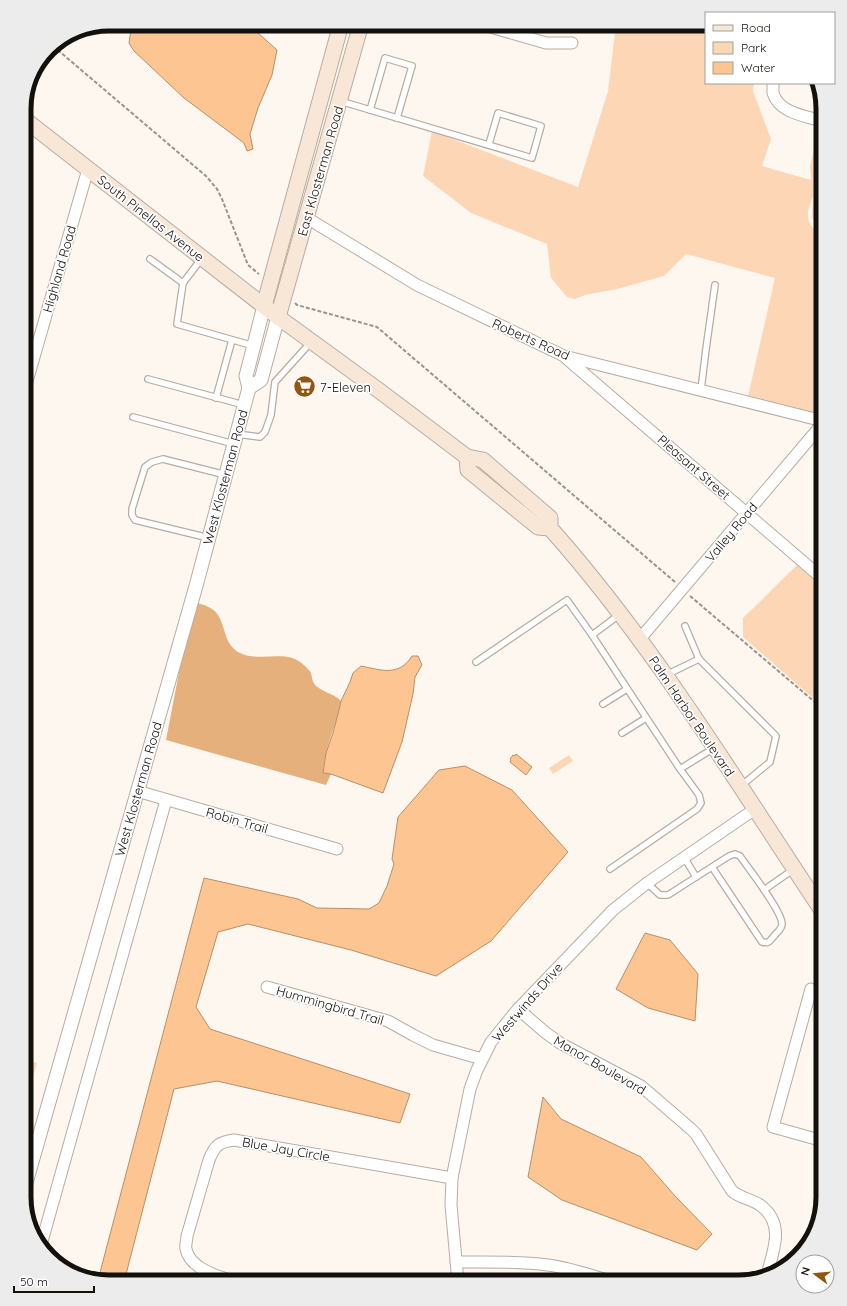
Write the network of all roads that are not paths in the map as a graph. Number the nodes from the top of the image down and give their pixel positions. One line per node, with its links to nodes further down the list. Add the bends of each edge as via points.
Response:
1 (338, 31): 18 (main road, East Klosterman Road)
2 (359, 31): 6 (main road, East Klosterman Road)
3 (504, 31): 4 (street, via 546,43)
4 (572, 43)
5 (773, 84): 9 (street, via 773,92 783,107 790,112)
6 (339, 101): 7 (lane); 13 (main road, East Klosterman Road)
7 (370, 110): 8 (lane); 8 (lane, via 385,58 412,66)
8 (398, 118): 11 (lane)
9 (816, 119)
10 (31, 124): 12 (main road, South Pinellas Avenue)
11 (489, 144): 11 (lane, via 532,158 541,126 498,113)
12 (88, 169): 14 (main road, South Pinellas Avenue); 24 (street, Highland Road)
13 (306, 218): 19 (main road, East Klosterman Road); 23 (street, Roberts Road, via 417,286)
14 (202, 258): 16 (lane); 18 (main road, South Pinellas Avenue)
15 (150, 259): 16 (lane)
16 (183, 283): 20 (lane, via 177,324)
17 (715, 285): 29 (lane)
18 (264, 306): 19 (main road, South Pinellas Avenue); 22 (street, West Klosterman Road)
19 (278, 317): 21 (main road, Palm Harbor Boulevard); 26 (street)
20 (232, 340): 22 (lane); 30 (lane)
21 (311, 341): 27 (lane); 40 (main road, Palm Harbor Boulevard, via 467,457 468,470 538,527 550,528)
22 (254, 346): 28 (street, West Klosterman Road, via 246,376)
23 (564, 356): 29 (street, Roberts Road); 37 (street, Pleasant Street)
24 (31, 368)
25 (148, 379): 30 (lane)
26 (261, 380): 27 (lane); 28 (street)
27 (275, 382): 35 (lane, via 272,415 265,432 260,437)
28 (249, 388): 31 (street, West Klosterman Road)
29 (701, 390): 33 (street, Roberts Road)
30 (216, 398): 31 (lane)
31 (244, 405): 35 (street, West Klosterman Road)
32 (133, 417): 35 (lane)
33 (816, 420)
34 (816, 430): 37 (street, Valley Road)
35 (236, 439): 36 (street, West Klosterman Road)
36 (226, 475): 38 (street, West Klosterman Road); 38 (lane, via 163,459 152,462 144,467 132,509 135,520)
37 (747, 513): 39 (street, Pleasant Street); 43 (street, Valley Road)
38 (209, 538): 54 (street, West Klosterman Road)
39 (816, 573)
40 (621, 614): 42 (lane); 43 (main road, Palm Harbor Boulevard)
41 (685, 626): 44 (lane)
42 (592, 635): 45 (lane, via 567,600); 47 (lane)
43 (639, 640): 46 (main road, Palm Harbor Boulevard)
44 (700, 659): 46 (lane); 53 (lane, via 776,736 770,762)
45 (476, 662)
46 (665, 675): 51 (main road, Palm Harbor Boulevard)
47 (627, 689): 48 (lane); 49 (lane)
48 (603, 704)
49 (646, 718): 50 (lane); 52 (lane)
50 (622, 733)
51 (714, 747): 52 (lane); 53 (main road, Palm Harbor Boulevard)
52 (680, 769): 61 (lane, via 699,795 701,803 697,809)
53 (740, 787): 56 (main road, Palm Harbor Boulevard)
54 (137, 791): 55 (street, Robin Trail); 71 (street, West Klosterman Road)
55 (166, 800): 57 (street, Robin Trail); 73 (street)
56 (755, 809): 58 (street, Westwinds Drive); 60 (main road, Palm Harbor Boulevard)
57 (337, 849)
58 (684, 858): 62 (lane); 63 (street, Westwinds Drive)
59 (712, 867): 62 (lane); 64 (lane, via 729,856 740,856); 64 (lane, via 762,942 766,943 782,928 782,923 781,916)
60 (794, 868): 64 (lane); 65 (main road, Palm Harbor Boulevard)
61 (610, 869)
62 (696, 877): 63 (lane, via 663,896)
63 (647, 883): 68 (street, Westwinds Drive, via 613,910)
64 (764, 890)
65 (816, 901)
66 (267, 987): 69 (street, Hummingbird Trail, via 388,1021 433,1045)
67 (811, 989): 70 (street, via 773,1127)
68 (518, 1009): 69 (street, Westwinds Drive, via 494,1038); 75 (street, Manor Boulevard, via 560,1043 641,1086 692,1129 732,1191 760,1206 774,1224 776,1242)
69 (482, 1059): 72 (street, Westwinds Drive, via 468,1099)
70 (816, 1139)
71 (31, 1160)
72 (452, 1178): 74 (street, Westwinds Drive, via 451,1205); 76 (street, Blue Jay Circle, via 234,1140 225,1141 213,1149 187,1236 186,1248 190,1257 203,1270)
73 (43, 1238)
74 (456, 1262): 77 (street, Westwinds Drive); 78 (street, via 511,1262)
75 (769, 1268)
76 (216, 1275)
77 (457, 1275)
78 (591, 1275)

